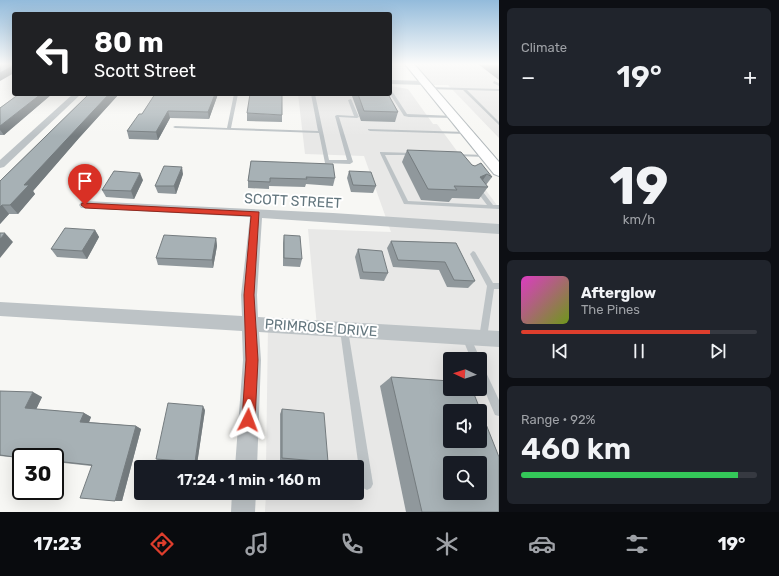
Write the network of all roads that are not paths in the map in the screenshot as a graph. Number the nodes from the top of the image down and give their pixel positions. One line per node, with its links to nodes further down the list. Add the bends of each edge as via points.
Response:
1 (429, 88): 10 (street)
2 (450, 88): 3 (lane)
3 (464, 89): 4 (lane); 11 (lane)
4 (499, 90)
5 (392, 94): 10 (lane, via 405,115)
6 (74, 96): 22 (street)
7 (236, 96): 13 (lane)
8 (314, 96): 15 (lane)
9 (350, 100): 15 (lane, via 357,116 337,116 350,162 326,162)
10 (454, 117): 16 (street)
11 (499, 124)
12 (176, 127): 13 (lane)
13 (229, 129): 15 (lane)
14 (370, 130): 16 (lane)
15 (321, 132)
16 (467, 133): 20 (street)
17 (418, 154): 26 (lane, via 382,154 406,203)
18 (447, 155): 19 (lane)
19 (454, 155): 20 (lane); 21 (lane)
20 (487, 156): 23 (street)
21 (458, 162)
22 (0, 165)
23 (499, 171)
24 (478, 189): 26 (lane)
25 (85, 205): 28 (street, SCOTT STREET)
26 (492, 207): 27 (lane)
27 (499, 207)
28 (256, 214): 29 (street, SCOTT STREET); 33 (street, via 249,295)
29 (499, 228)
30 (473, 254): 31 (lane)
31 (495, 286): 35 (lane)
32 (0, 309): 33 (street, PRIMROSE DRIVE)
33 (250, 324): 34 (street, PRIMROSE DRIVE); 39 (street, via 252,360)
34 (344, 330): 35 (street, PRIMROSE DRIVE); 40 (lane)
35 (482, 338): 36 (lane)
36 (478, 352)
37 (487, 384): 38 (lane)
38 (499, 410)
39 (246, 460)
40 (366, 484)
41 (244, 500): 42 (street)
42 (243, 512)

